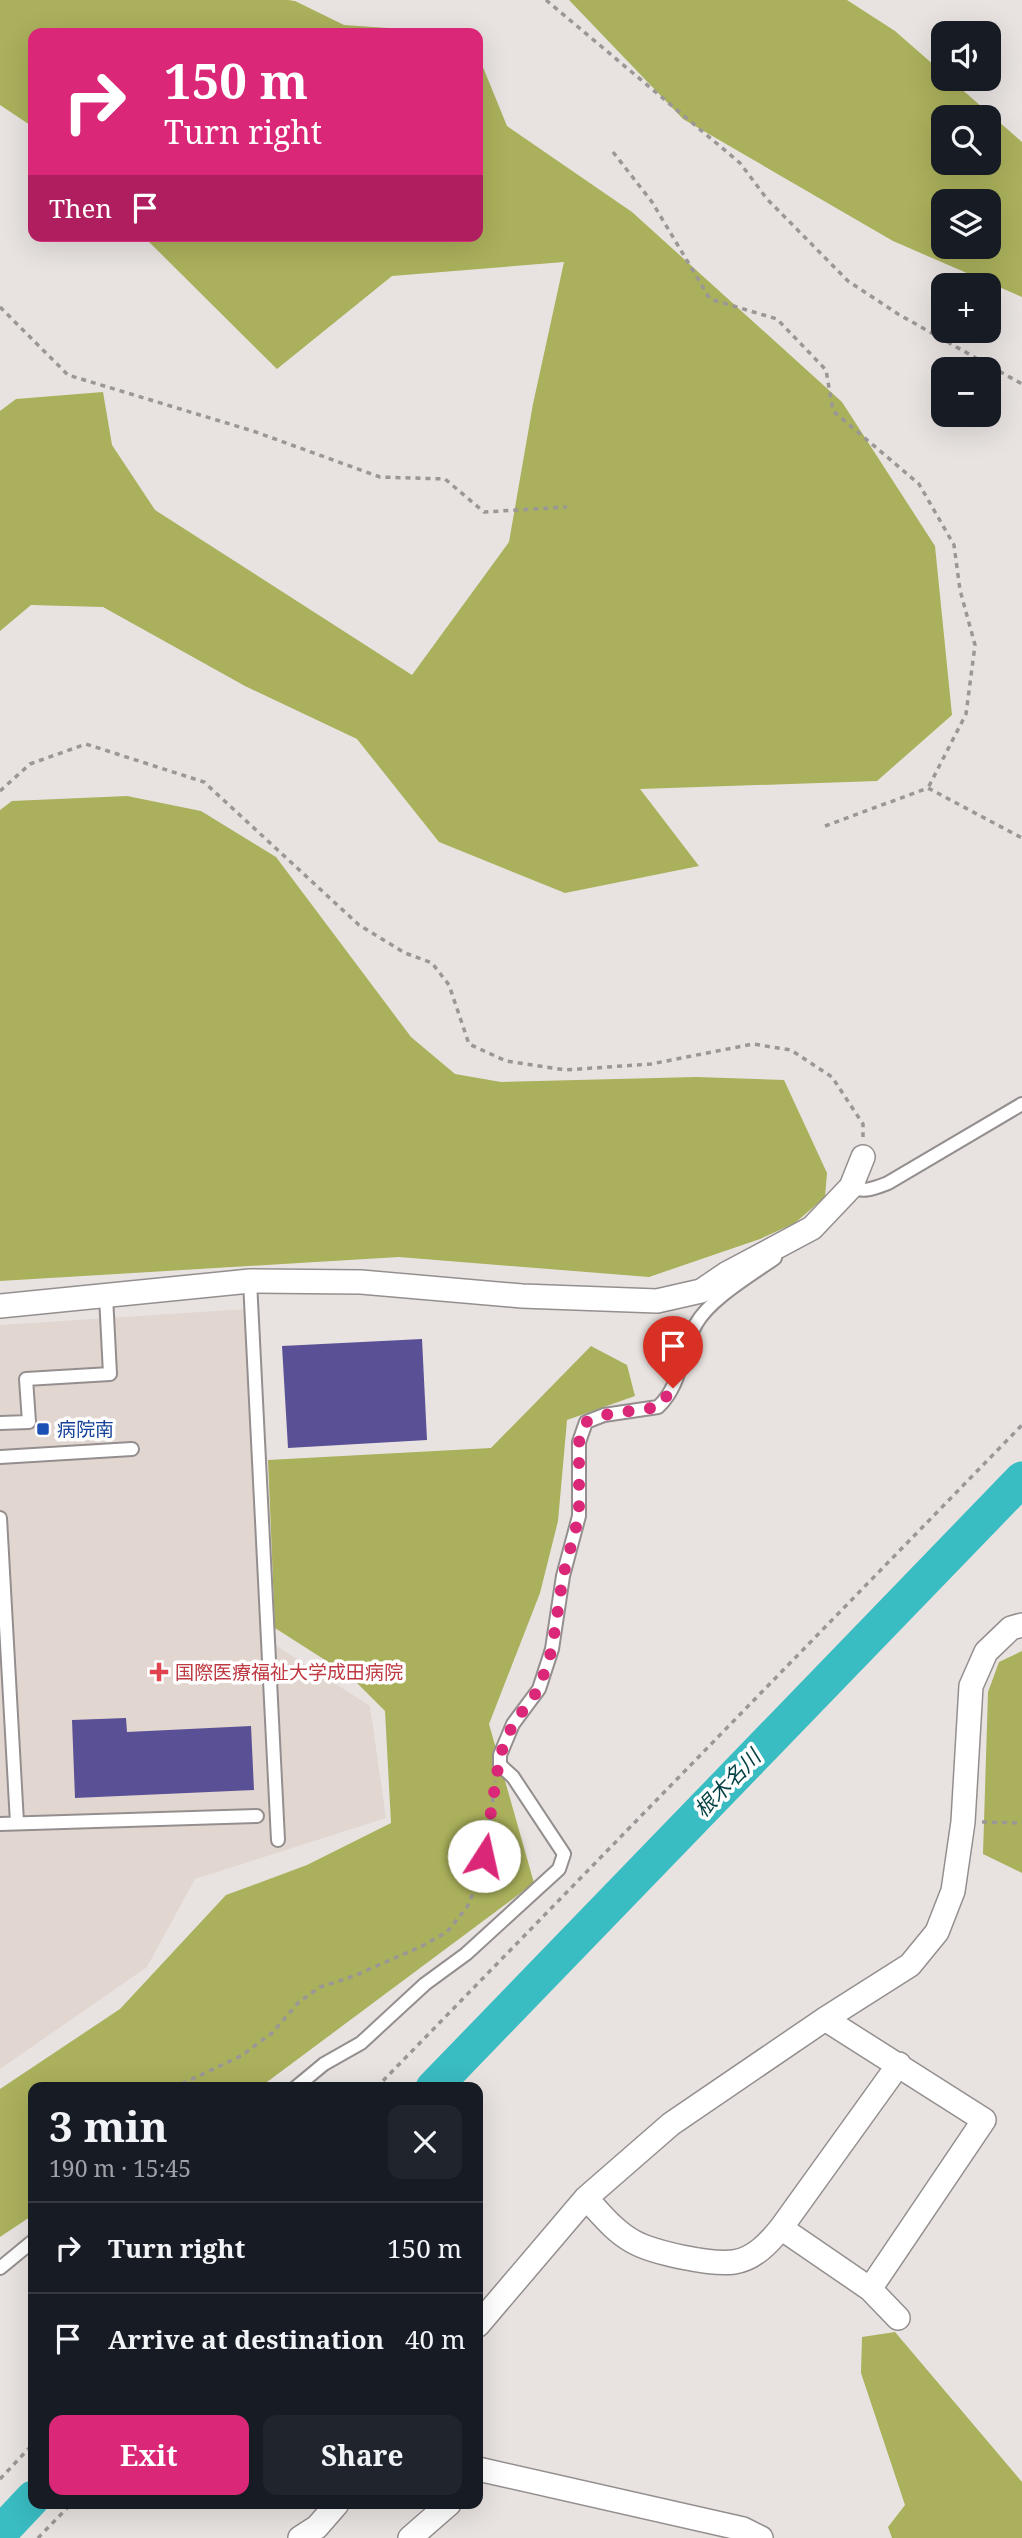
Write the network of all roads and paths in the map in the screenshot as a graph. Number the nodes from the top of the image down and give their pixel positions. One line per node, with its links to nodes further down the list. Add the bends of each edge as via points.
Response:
1 (546, 0): 4 (path, via 740,163 766,199 848,281)
2 (613, 152): 6 (path, via 652,202 710,299 778,319 825,370 833,411 919,484 954,545 975,645 966,714)
3 (0, 307): 5 (path, via 68,376 253,431 380,477 445,479 484,512)
4 (1022, 384)
5 (568, 507)
6 (928, 788): 8 (path); 9 (path)
7 (0, 791): 11 (path, via 30,764 86,744 204,782 359,925 405,953 432,963 449,985 469,1044 506,1061 565,1070 651,1064 753,1044 791,1050 832,1077 863,1124)
8 (825, 826)
9 (1022, 838)
10 (1022, 1104): 12 (lane, via 888,1183 858,1191)
11 (863, 1157): 12 (street)
12 (851, 1187): 13 (street)
13 (812, 1228): 14 (street, via 701,1291 657,1301 522,1296 361,1282); 24 (lane, via 803,1245 776,1257 716,1301 697,1321 673,1388 658,1407 586,1422 579,1442 579,1516 563,1576 552,1649 539,1689 508,1733)
14 (250, 1281): 15 (street); 30 (lane)
15 (106, 1296): 16 (street); 17 (lane, via 110,1374 26,1379 29,1422)
16 (0, 1306)
17 (0, 1423)
18 (1022, 1425): 35 (path)
19 (132, 1449): 20 (lane)
20 (0, 1457)
21 (0, 1518): 23 (lane)
22 (1022, 1625): 26 (street, via 1011,1628 986,1652 971,1686)
23 (3, 1633): 27 (lane)
24 (500, 1765): 33 (path, via 479,1880 467,1907 447,1932 320,1987 299,2002 272,2034 241,2056); 34 (lane, via 560,1846 564,1854 559,1870 361,2043)
25 (257, 1816): 27 (lane)
26 (964, 1822): 29 (path); 31 (street, via 953,1891 937,1932 910,1965)
27 (17, 1823): 28 (lane)
28 (0, 1824)
29 (1022, 1824)
30 (278, 1840)
31 (825, 2019): 32 (street); 36 (street, via 671,2124)
32 (899, 2064): 37 (street); 40 (street, via 984,2120)
33 (186, 2082)
34 (302, 2082)
35 (382, 2082)
36 (586, 2199): 37 (street, via 632,2241 652,2250 700,2259 733,2262 746,2258 762,2249); 42 (street)
37 (781, 2228): 40 (street)
38 (28, 2245): 39 (lane)
39 (0, 2268)
40 (870, 2289): 41 (street)
41 (898, 2318)
42 (483, 2319)
43 (28, 2449): 45 (path)
44 (483, 2470): 52 (street, via 743,2529)
45 (0, 2479)
46 (66, 2509): 49 (path)
47 (333, 2509): 50 (street)
48 (443, 2509): 51 (street)
49 (38, 2538)
50 (300, 2538)
51 (410, 2538)
52 (761, 2538)

